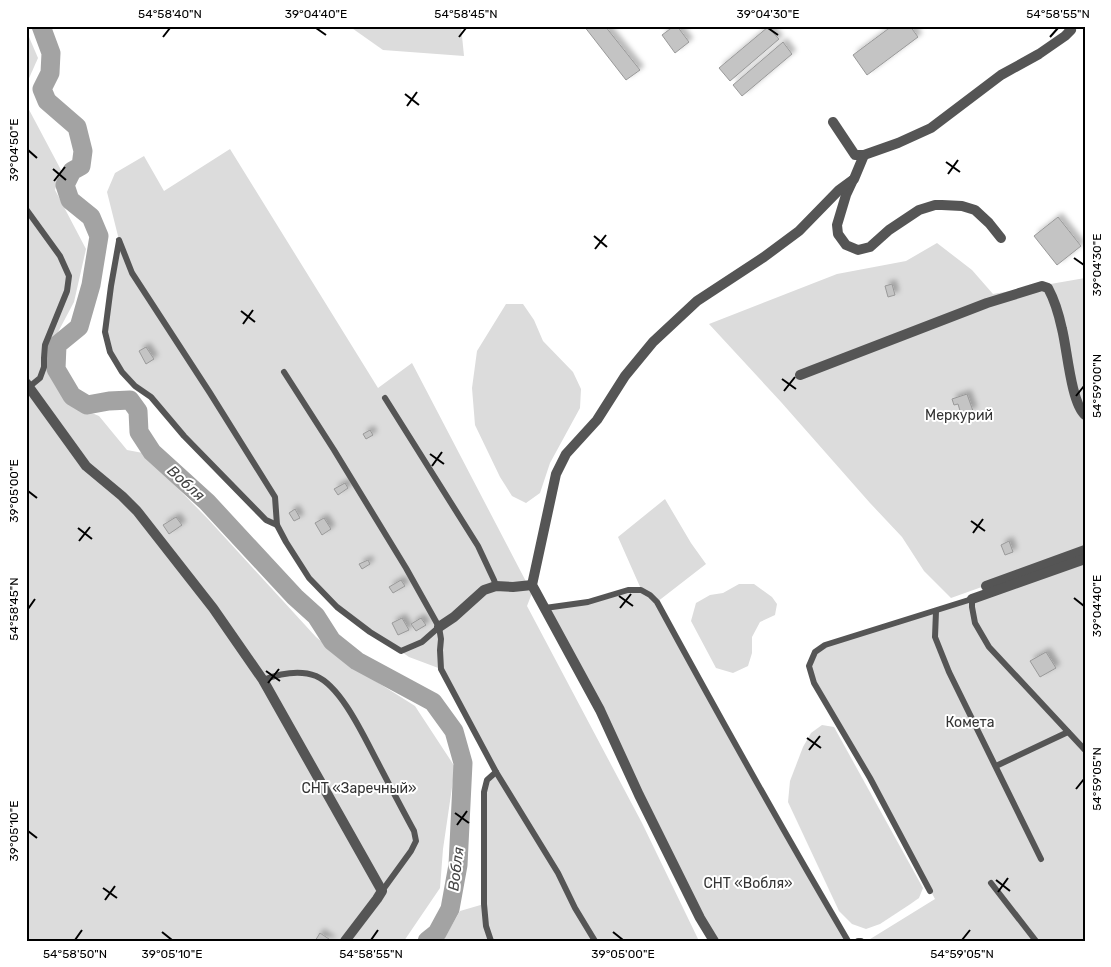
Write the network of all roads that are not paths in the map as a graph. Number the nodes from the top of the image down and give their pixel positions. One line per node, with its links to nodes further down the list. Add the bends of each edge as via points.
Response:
1 (1068, 26): 3 (street, via 1071,30 1065,36 1001,75 931,128)
2 (833, 122): 3 (street, via 855,155)
3 (864, 154): 4 (street)
4 (854, 179): 6 (street, via 837,225 838,234 846,245 858,250 870,247 919,210 942,205 975,210); 14 (street, via 799,231 697,301 653,342 625,376 597,420 566,454 556,474)
5 (26, 209): 9 (lane, via 60,256 68,276 67,291 45,345 40,378)
6 (1001, 238)
7 (284, 372): 20 (lane, via 406,568)
8 (800, 375): 11 (street, via 988,303 1042,286 1048,288 1054,299 1074,395)
9 (28, 385): 21 (street, via 86,466 137,511 213,608)
10 (385, 398): 15 (lane, via 478,546)
11 (1085, 415)
12 (277, 525): 12 (lane, via 275,497 132,273 119,240 105,332 110,352 135,386 151,397 184,436 266,520); 20 (lane, via 309,578 337,607 370,632 401,651 422,642)
13 (1085, 558): 16 (street); 17 (street)
14 (532, 585): 15 (street); 18 (street)
15 (496, 586): 20 (street, via 484,590)
16 (986, 586)
17 (972, 599): 19 (lane); 22 (lane, via 975,623 989,647)
18 (545, 608): 33 (street, via 600,710 638,795); 34 (lane, via 588,602 628,590 641,590 657,602)
19 (936, 611): 24 (lane, via 935,637); 29 (lane, via 825,645 815,652 809,666 814,683 870,778)
20 (439, 628): 25 (lane, via 441,669)
21 (263, 680): 28 (street); 28 (lane, via 298,673 315,676 336,692 353,717 414,832 416,842)
22 (1068, 732): 23 (lane); 24 (lane)
23 (1085, 750)
24 (996, 766): 26 (lane)
25 (496, 772): 31 (lane, via 487,780 484,792 484,904); 32 (lane, via 558,873)
26 (1040, 859)
27 (991, 884): 35 (lane)
28 (382, 891): 30 (street)
29 (930, 891)
30 (345, 941)
31 (491, 941)
32 (594, 941)
33 (714, 941)
34 (848, 941)
35 (1036, 941)

